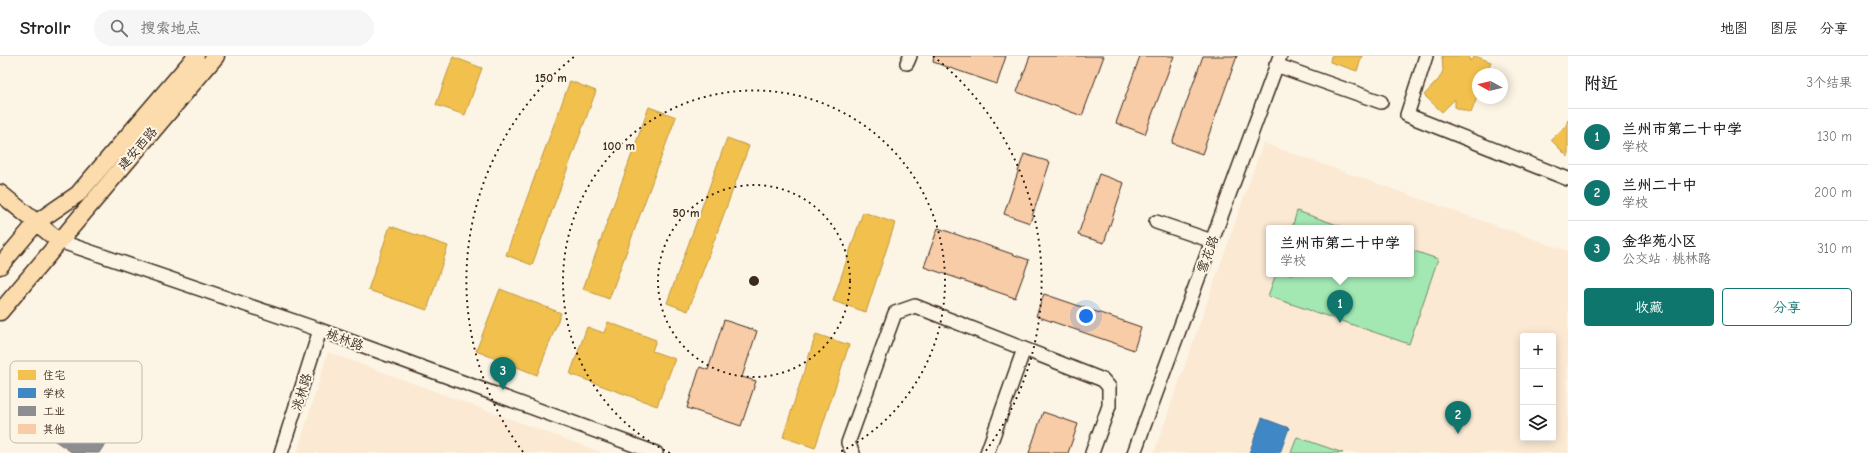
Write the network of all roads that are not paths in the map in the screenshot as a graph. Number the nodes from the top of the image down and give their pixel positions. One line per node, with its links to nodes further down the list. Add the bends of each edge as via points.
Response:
1 (196, 56): 9 (main road, 建安西路, via 78,194)
2 (216, 56): 11 (main road, 建安西路)
3 (1426, 56): 6 (street, via 1407,115)
4 (1278, 60): 5 (street); 12 (street, 雪花路)
5 (1381, 102)
6 (1568, 179)
7 (0, 180): 9 (main road)
8 (0, 193): 9 (main road)
9 (37, 222): 11 (main road, 桃林路); 13 (main road, 建安西路)
10 (1156, 222): 12 (street)
11 (59, 241): 14 (main road, 建安西路); 15 (street, 桃林路)
12 (1212, 241): 23 (street, 雪花路)
13 (0, 266)
14 (0, 312)
15 (320, 330): 18 (street, 洮林路); 19 (street, 桃林路)
16 (1024, 349): 20 (street, via 916,306 895,313 848,443); 21 (street); 22 (street, via 1103,380 1109,387 1109,406)
17 (1001, 392): 21 (street, via 981,446)
18 (281, 453)
19 (656, 453)
20 (853, 453)
21 (987, 453)
22 (1092, 453)
23 (1134, 453)

